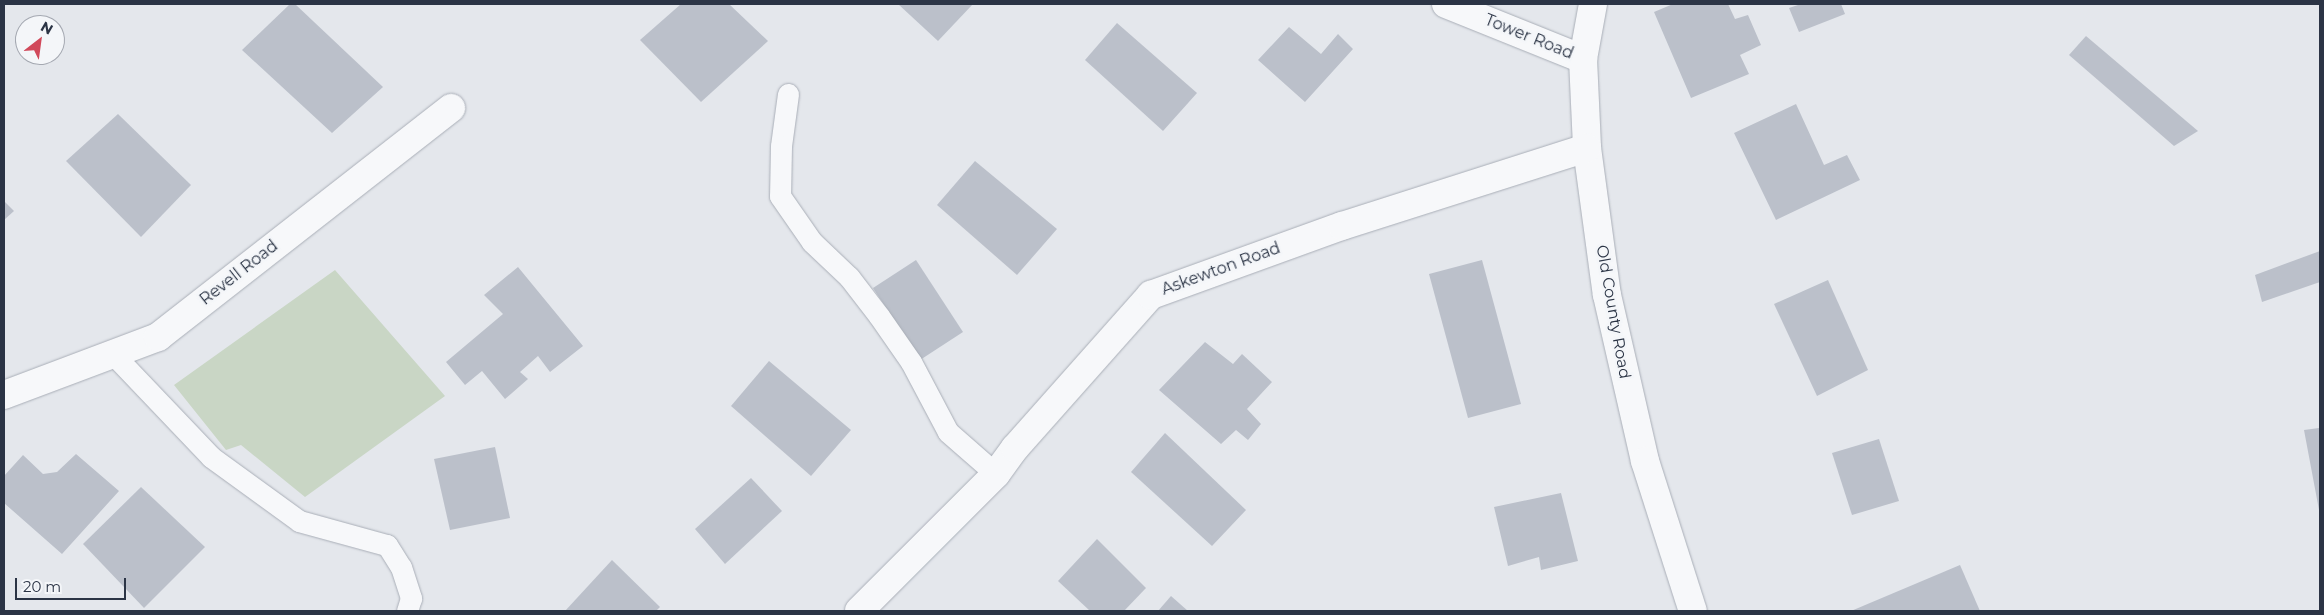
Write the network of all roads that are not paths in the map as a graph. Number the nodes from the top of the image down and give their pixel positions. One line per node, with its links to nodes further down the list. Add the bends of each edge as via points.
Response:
1 (1446, 4): 3 (street, Tower Road)
2 (1593, 4): 3 (street, Old County Road)
3 (1583, 59): 6 (street, Old County Road)
4 (788, 94): 9 (lane, via 781,146 780,196 812,242 849,277 912,362 948,432)
5 (451, 108): 7 (street, Revell Road, via 158,337)
6 (1587, 148): 9 (street, Askewton Road, via 1342,226 1150,294); 12 (street, Old County Road, via 1616,346 1645,461)
7 (114, 354): 8 (street, Revell Road); 10 (lane, via 211,457 299,521 387,545 401,567 411,598)
8 (4, 395)
9 (996, 474): 11 (street, Askewton Road)
10 (406, 611)
11 (859, 611)
12 (1693, 611)

